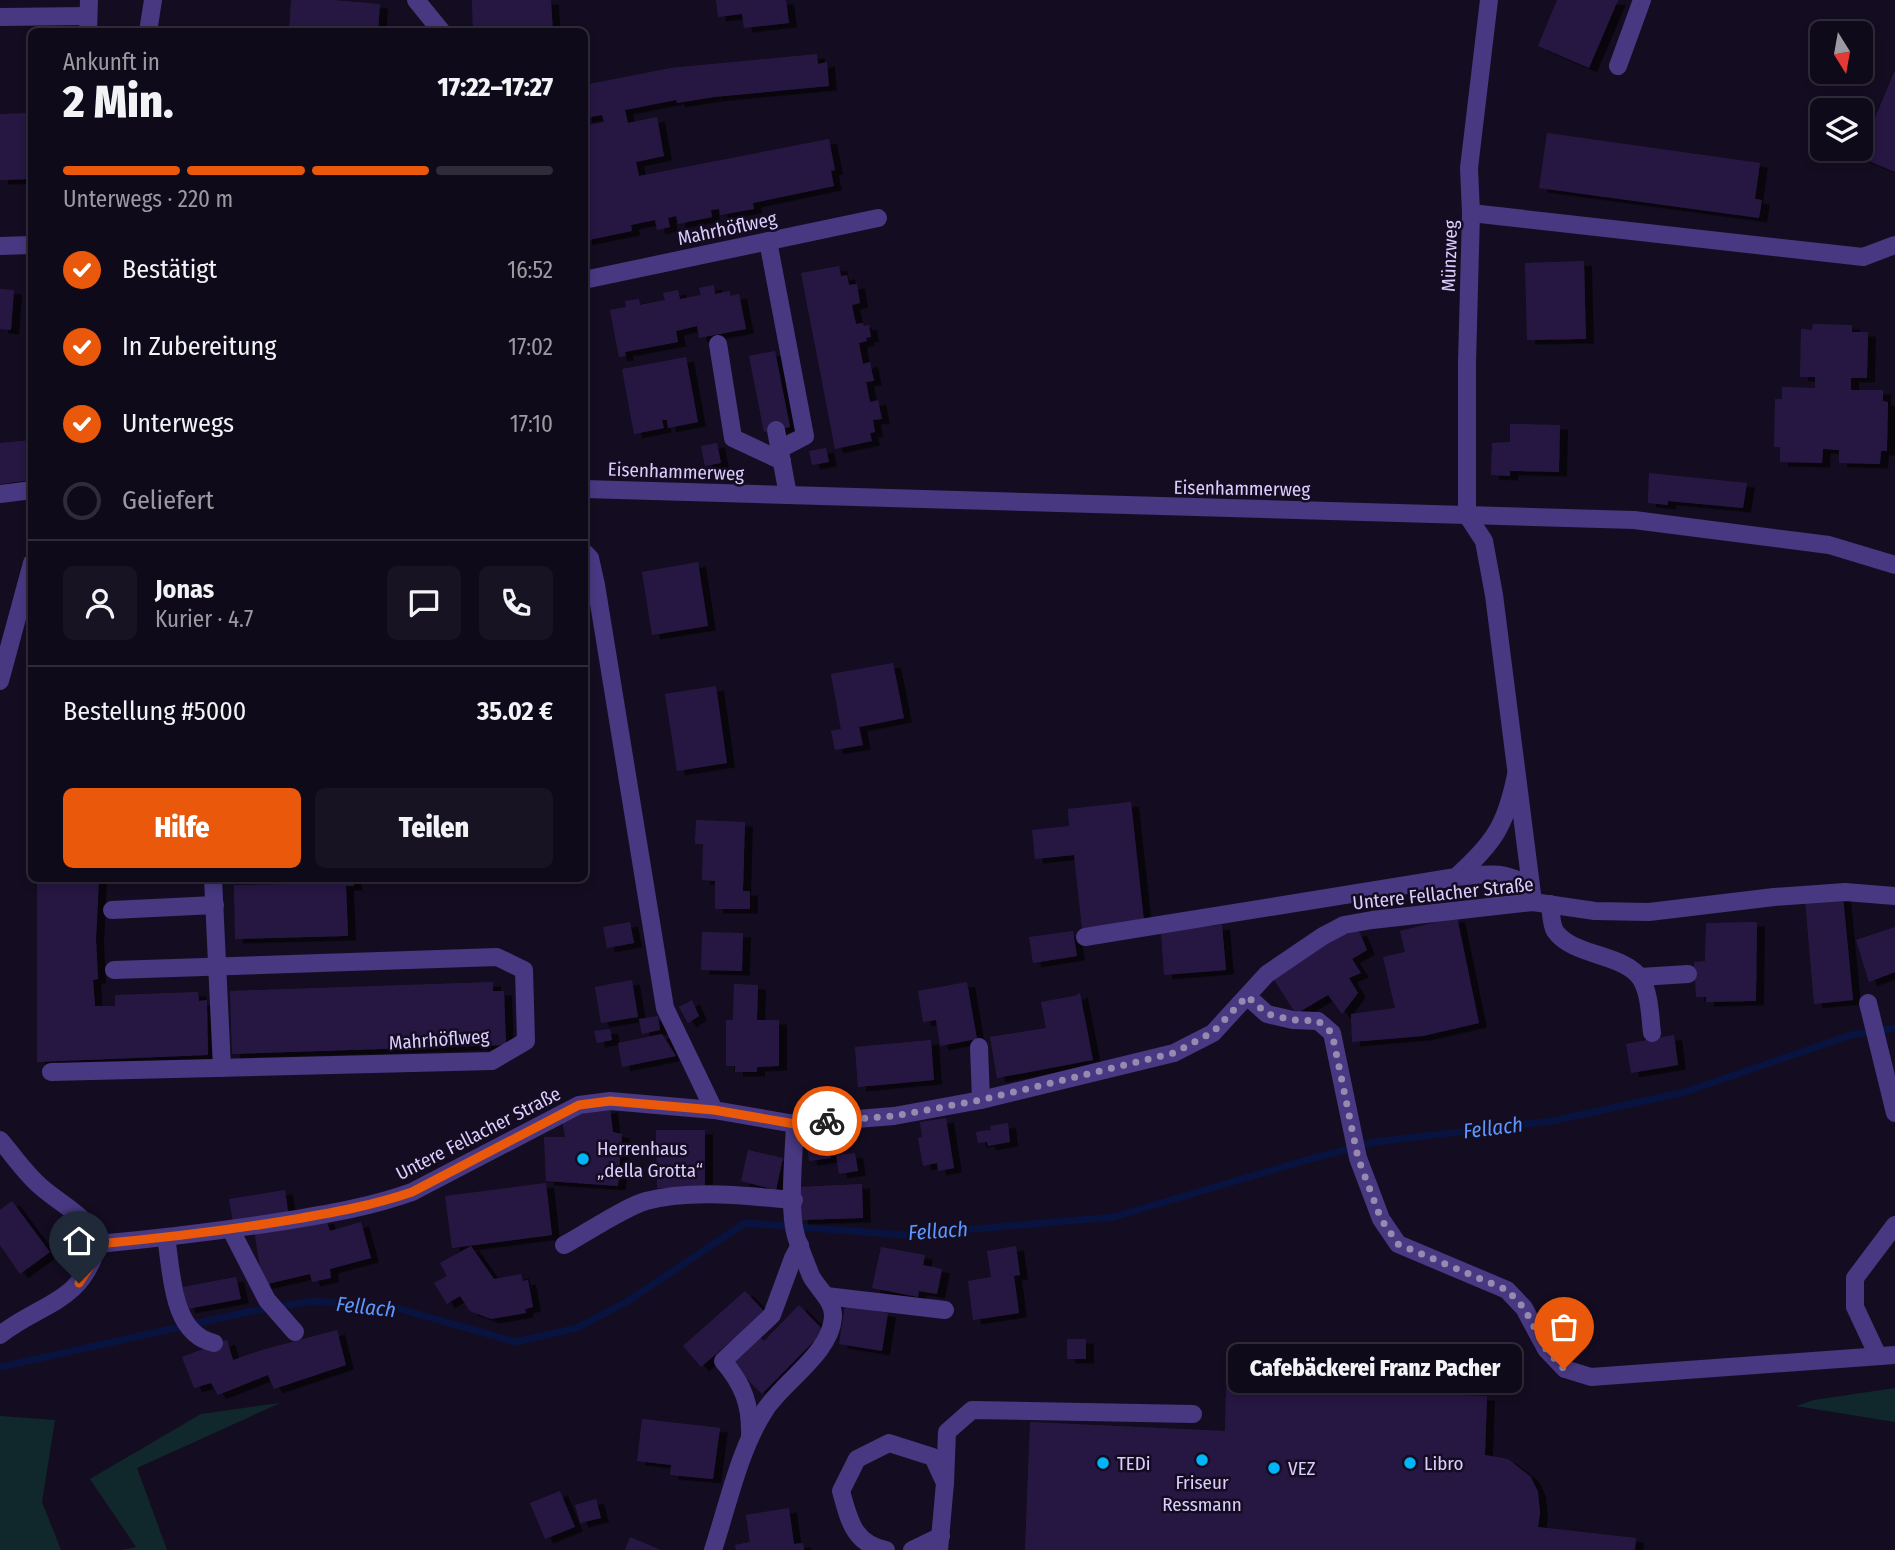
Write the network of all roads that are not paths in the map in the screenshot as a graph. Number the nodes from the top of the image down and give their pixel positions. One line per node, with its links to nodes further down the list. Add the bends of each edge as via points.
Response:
1 (153, 0): 7 (street)
2 (415, 0): 8 (street)
3 (1489, 0): 10 (street, Münzweg, via 1469,168)
4 (1642, 0): 9 (street)
5 (0, 16): 6 (street)
6 (88, 16)
7 (149, 28)
8 (439, 28)
9 (1618, 66)
10 (1471, 213): 14 (street, via 1863,257); 24 (street, Münzweg)
11 (878, 218): 12 (street, Mahrhöflweg)
12 (768, 241): 16 (street, Mahrhöflweg); 19 (street, via 805,436)
13 (28, 245): 15 (street)
14 (1895, 245)
15 (0, 246)
16 (588, 279)
17 (718, 344): 19 (street, via 733,438)
18 (776, 430): 19 (street)
19 (781, 455): 23 (street)
20 (588, 489): 23 (street, Eisenhammerweg)
21 (28, 490): 22 (street)
22 (0, 494)
23 (788, 495): 24 (street, Eisenhammerweg)
24 (1467, 515): 26 (street, Eisenhammerweg, via 1634,520 1829,545); 29 (street, via 1484,541)
25 (588, 556): 48 (street, via 665,1008)
26 (1895, 565)
27 (28, 578): 28 (street)
28 (0, 681)
29 (1516, 775): 30 (street, via 1501,827 1481,855); 33 (street)
30 (1456, 877): 33 (street, via 1498,873 1514,878); 36 (street)
31 (214, 882): 34 (street)
32 (1895, 896): 33 (street, Untere Fellacher Straße, via 1833,892 1649,912 1595,911)
33 (1538, 898): 40 (street, via 1563,939 1618,962); 41 (street, Untere Fellacher Straße, via 1344,925 1267,974)
34 (215, 905): 35 (street); 37 (street)
35 (112, 909)
36 (1084, 937)
37 (217, 968): 38 (street, Mahrhöflweg); 45 (street); 45 (street, Mahrhöflweg, via 497,957 524,970 526,1041 492,1060)
38 (114, 970)
39 (1689, 974): 40 (street)
40 (1640, 977): 43 (street)
41 (1247, 996): 47 (street, Untere Fellacher Straße, via 1213,1032 1174,1053); 64 (street, via 1267,1014 1318,1021 1332,1033 1358,1158 1381,1219 1398,1244 1507,1290 1564,1369 1591,1377)
42 (1869, 1009): 49 (street)
43 (1652, 1033)
44 (979, 1047): 47 (street)
45 (222, 1068): 46 (street, Mahrhöflweg)
46 (51, 1072)
47 (981, 1100): 50 (street, Untere Fellacher Straße, via 894,1116)
48 (714, 1110): 50 (street, Untere Fellacher Straße); 54 (street, Untere Fellacher Straße, via 610,1101 579,1105 390,1200)
49 (1895, 1112)
50 (795, 1124): 52 (street)
51 (0, 1139): 57 (street, via 38,1185 85,1221)
52 (793, 1206): 56 (street); 58 (street, via 737,1196 645,1201)
53 (1895, 1225): 64 (street, via 1855,1278 1855,1307)
54 (232, 1230): 55 (street, Untere Fellacher Straße); 61 (street, via 267,1300)
55 (166, 1237): 57 (street, Untere Fellacher Straße); 63 (street, via 180,1316 190,1332)
56 (798, 1240): 59 (street, via 812,1278); 66 (street, via 772,1315 723,1361 749,1404)
57 (98, 1244): 62 (street, via 79,1283)
58 (564, 1245)
59 (826, 1296): 60 (street); 66 (street, via 833,1315 821,1349 774,1398)
60 (945, 1310)
61 (295, 1332)
62 (0, 1335)
63 (214, 1343)
64 (1887, 1356)
65 (1193, 1414): 67 (street, via 972,1410 947,1432)
66 (750, 1436): 69 (street)
67 (944, 1483): 68 (street); 70 (street, via 933,1457 889,1443 857,1459 841,1491 851,1527 872,1547)
68 (940, 1543): 71 (street)
69 (713, 1550)
70 (886, 1550)
71 (912, 1550)

